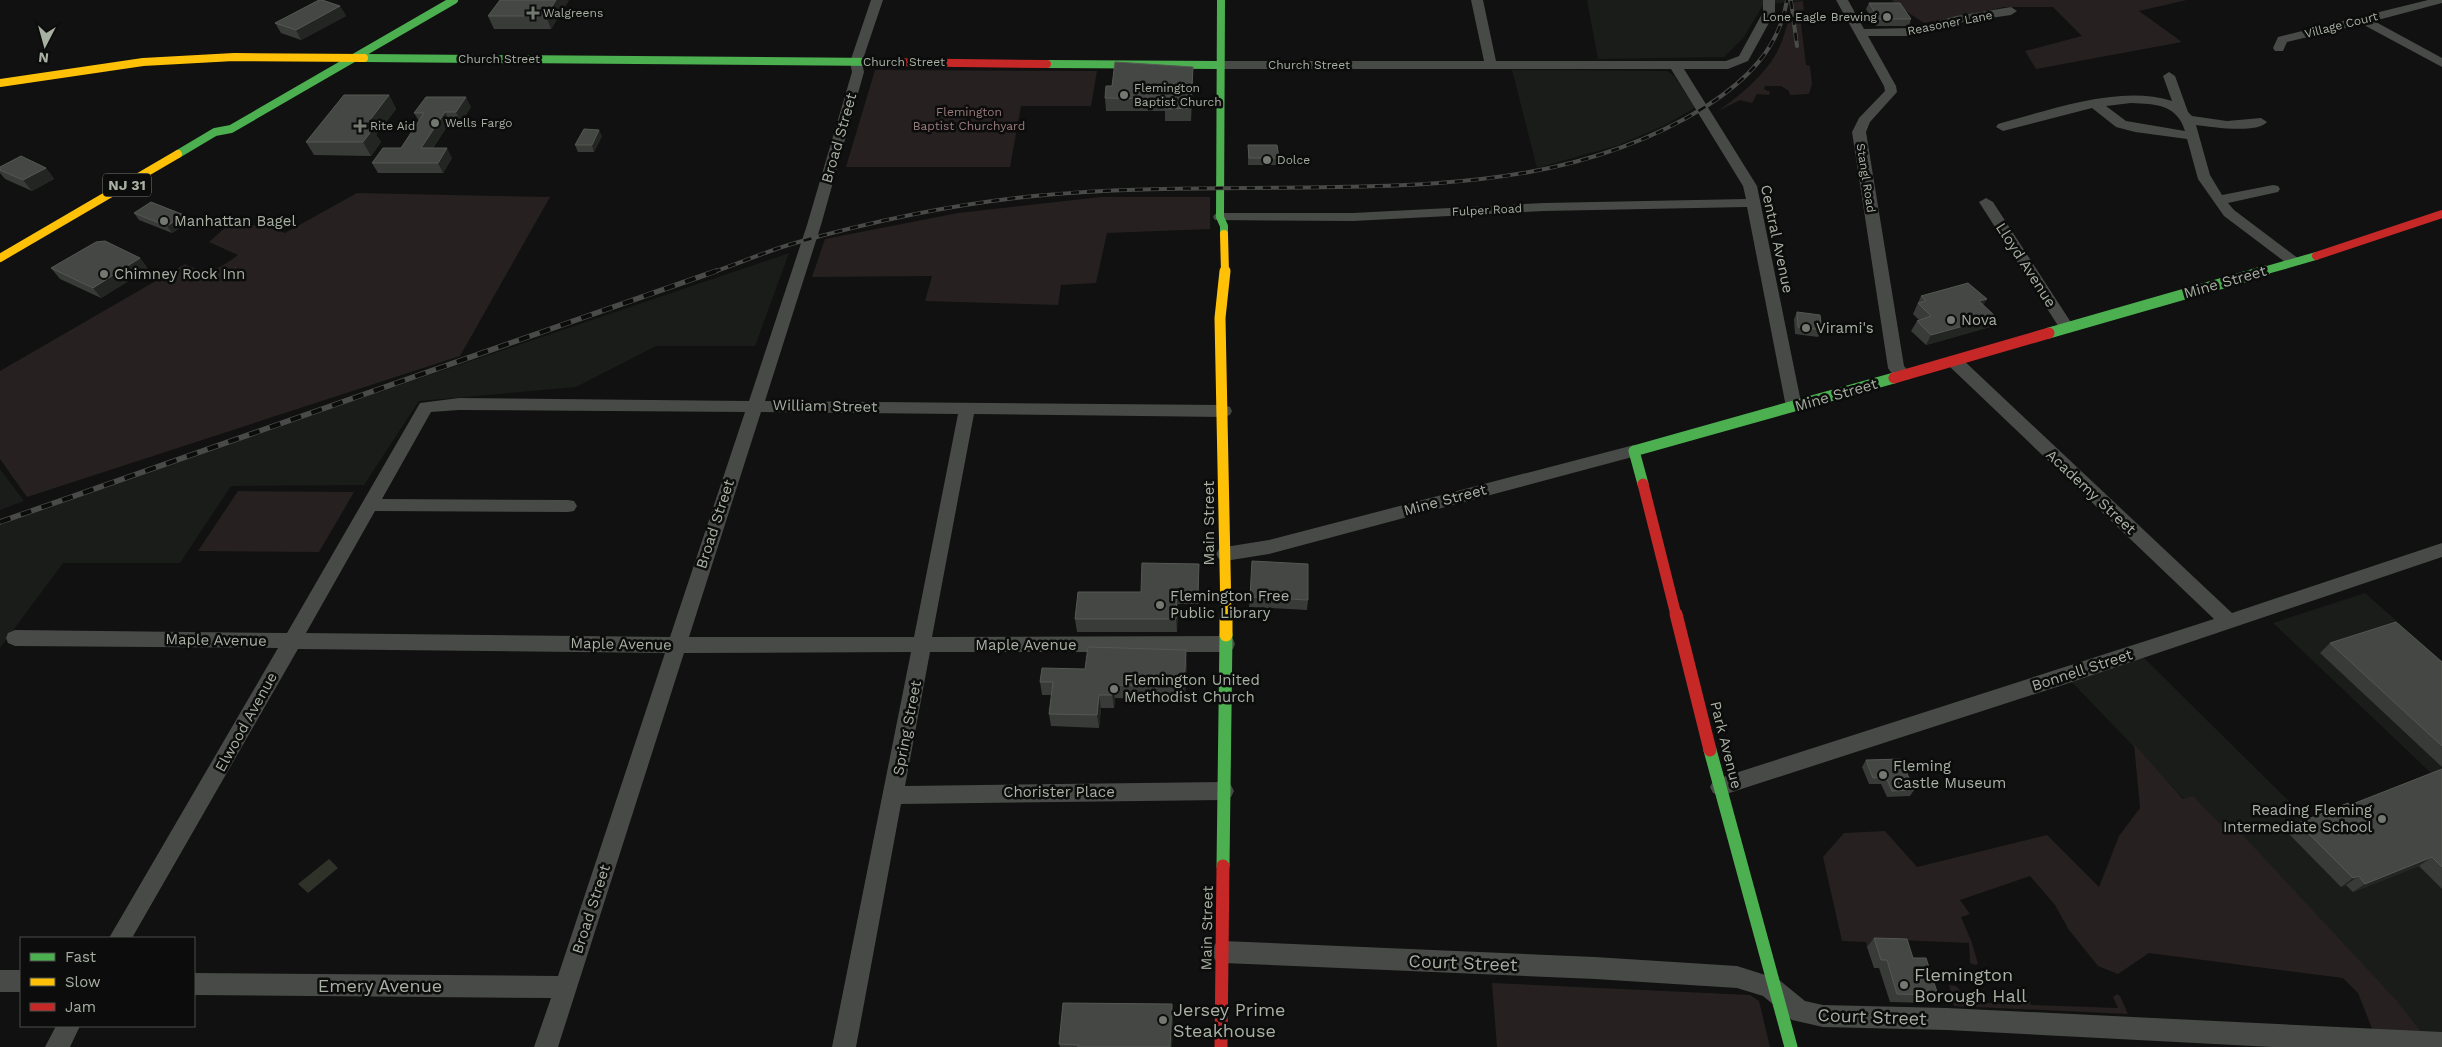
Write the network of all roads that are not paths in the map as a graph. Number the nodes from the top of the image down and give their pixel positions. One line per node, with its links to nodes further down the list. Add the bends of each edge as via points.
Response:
1 (436, 0): 13 (main road, NJ 31 / NJ 31)
2 (454, 0): 14 (main road, NJ 31 / NJ 31)
3 (877, 0): 15 (street, Broad Street)
4 (1221, 0): 17 (main road, Main Street)
5 (1477, 0): 18 (street)
6 (1769, 0): 19 (street, Church Street, via 1769,12 1740,62)
7 (1842, 0): 11 (street, Stangl Road)
8 (2438, 1): 10 (street, Village Court)
9 (2011, 11): 11 (street, Reasoner Lane, via 1956,20 1912,32)
10 (2362, 19): 12 (street, Village Court, via 2282,40); 16 (street)
11 (1859, 33): 39 (street, Stangl Road, via 1891,92 1864,121 1859,132 1896,368)
12 (2279, 48)
13 (337, 57): 14 (main road, Church Street); 21 (main road, Church Street, via 234,57 143,62); 26 (main road, NJ 31 / NJ 31, via 219,125)
14 (355, 58): 15 (main road, Church Street); 26 (main road, NJ 31 / NJ 31, via 231,129)
15 (856, 62): 17 (main road, Church Street); 40 (street, Broad Street, via 858,72 823,194)
16 (2442, 62)
17 (1220, 65): 18 (street, Church Street); 32 (main road, Main Street)
18 (1491, 65): 19 (street, Church Street)
19 (1676, 66): 31 (street, Central Avenue, via 1748,180)
20 (2169, 76): 23 (street)
21 (0, 82)
22 (2095, 104): 23 (street, via 2122,98 2144,99 2164,102); 25 (street); 27 (street, via 2121,124)
23 (2185, 116): 24 (street, via 2227,124); 27 (street)
24 (2261, 122)
25 (2003, 127)
26 (215, 132): 34 (main road, NJ 31 / NJ 31)
27 (2193, 136): 29 (street, via 2203,176)
28 (2273, 189): 29 (street)
29 (2219, 199): 35 (street, via 2239,209); 36 (street, via 2229,213)
30 (1986, 202): 37 (street, Lloyd Avenue)
31 (1753, 204): 32 (street, Fulper Road, via 1544,207 1353,217); 42 (street, Central Avenue)
32 (1220, 217): 44 (main road, Main Street, via 1224,226 1225,285 1220,318)
33 (2439, 218): 35 (main road, Mine Street)
34 (0, 258)
35 (2309, 258): 36 (main road, Mine Street)
36 (2294, 262): 37 (main road, Mine Street)
37 (2067, 328): 38 (main road, Mine Street)
38 (1954, 361): 39 (main road, Mine Street); 50 (street, Academy Street)
39 (1904, 375): 42 (main road, Mine Street)
40 (754, 405): 41 (street, William Street, via 459,404); 43 (street, William Street); 54 (street, Broad Street)
41 (426, 407): 46 (street, Elwood Avenue)
42 (1794, 407): 45 (main road, Mine Street)
43 (967, 409): 44 (street, William Street); 55 (street, Spring Street)
44 (1224, 411): 49 (main road, Main Street)
45 (1634, 451): 49 (street, Mine Street, via 1269,547); 56 (main road, Park Avenue)
46 (369, 505): 47 (street); 52 (street, Elwood Avenue)
47 (568, 506)
48 (2442, 550): 50 (street, Bonnell Street)
49 (1225, 554): 53 (main road, Main Street)
50 (2229, 622): 56 (street, Bonnell Street)
51 (16, 638): 52 (street, Maple Avenue)
52 (292, 640): 54 (street, Maple Avenue); 59 (street, Elwood Avenue)
53 (1226, 644): 55 (street, Maple Avenue); 57 (main road, Main Street)
54 (675, 645): 55 (street, Maple Avenue); 64 (street, Broad Street)
55 (922, 646): 58 (street, Spring Street)
56 (1720, 787): 65 (main road, Park Avenue)
57 (1224, 791): 58 (street, Chorister Place); 60 (main road, Main Street)
58 (894, 795): 70 (street, Spring Street)
59 (121, 937)
60 (1223, 952): 65 (street, Court Street, via 1737,977 1770,987); 71 (main road, Main Street)
61 (0, 981): 62 (street)
62 (20, 981)
63 (195, 984): 64 (street, Emery Avenue)
64 (566, 987): 69 (street, Broad Street)
65 (1778, 994): 67 (street, Court Street, via 1800,1012 1823,1016); 72 (main road, Park Avenue)
66 (68, 1027): 68 (street)
67 (2442, 1044)
68 (57, 1047)
69 (546, 1047)
70 (844, 1047)
71 (1221, 1047)
72 (1791, 1047)

